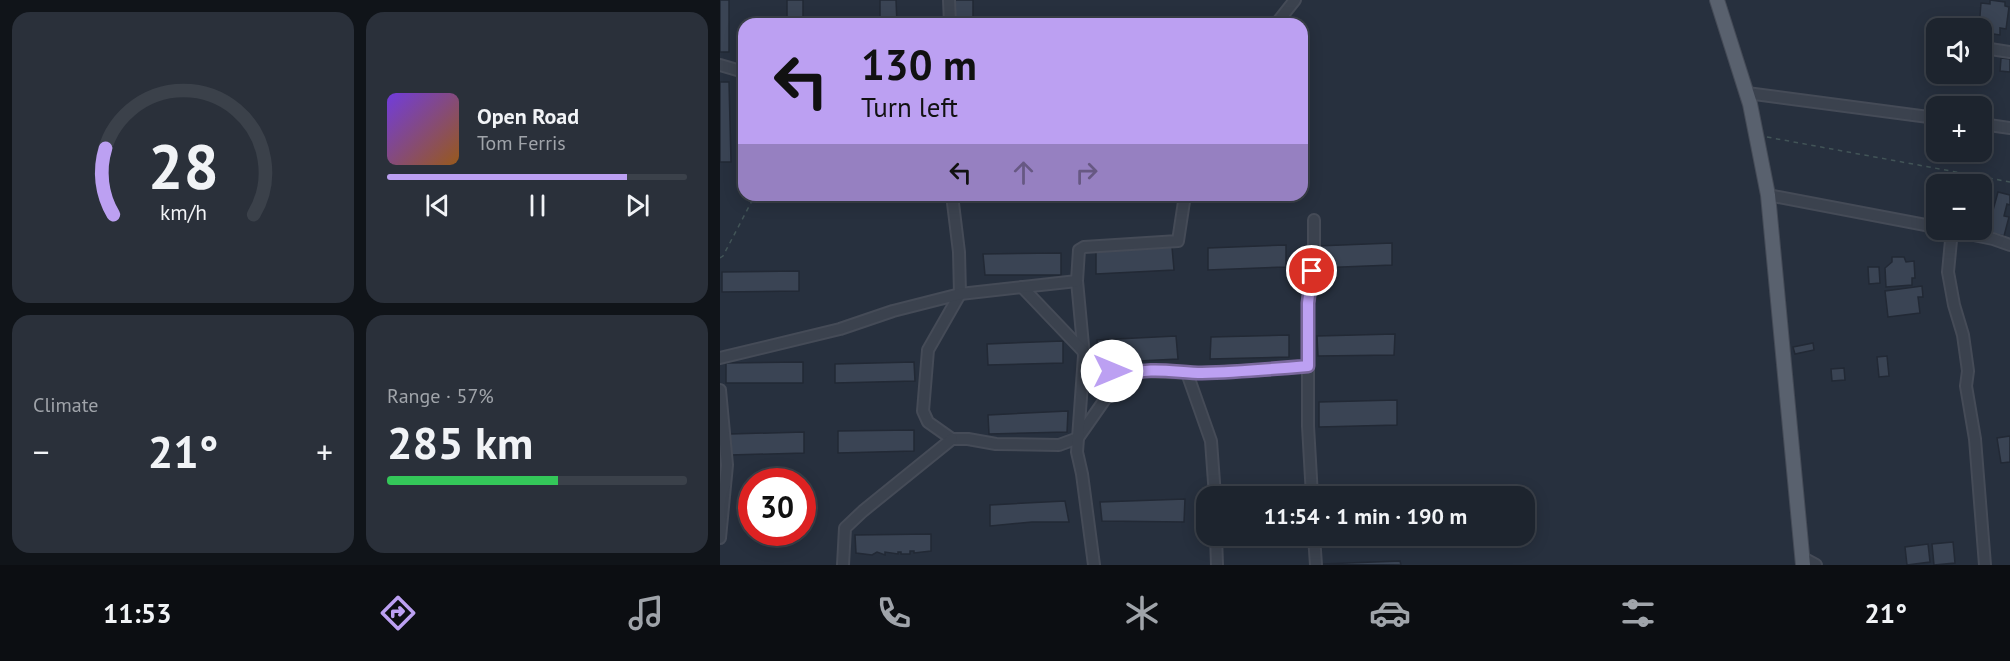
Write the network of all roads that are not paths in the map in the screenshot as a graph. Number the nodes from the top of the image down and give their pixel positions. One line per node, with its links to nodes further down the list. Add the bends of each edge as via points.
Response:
1 (949, 0): 4 (street)
2 (1295, 0): 5 (street)
3 (1717, 0): 10 (main road)
4 (950, 18)
5 (1281, 18)
6 (1992, 49): 7 (street)
7 (2010, 52)
8 (720, 65): 9 (street)
9 (738, 70)
10 (1747, 93): 11 (street); 14 (main road)
11 (1926, 117)
12 (1992, 125): 13 (street)
13 (2010, 128)
14 (1768, 195): 18 (street); 38 (main road)
15 (953, 201): 24 (street)
16 (1184, 201): 22 (street, via 1178,241 1084,247 1079,250)
17 (1314, 220): 27 (street)
18 (1926, 225)
19 (1992, 239): 21 (street)
20 (1950, 240): 44 (street, via 1948,272 1968,371 1966,386 1975,439)
21 (2010, 245)
22 (1077, 281): 23 (street); 25 (street)
23 (1022, 287): 24 (street); 25 (street)
24 (960, 294): 26 (street); 32 (street, via 928,350 923,411 928,422)
25 (1083, 351): 29 (street, via 1099,365); 31 (street)
26 (720, 358)
27 (1308, 366): 28 (street); 34 (street)
28 (1187, 373): 29 (street, via 1135,371); 33 (street, via 1211,441)
29 (1125, 377): 31 (street)
30 (720, 390): 35 (street, via 727,465)
31 (1078, 438): 32 (street, via 1059,445); 40 (street)
32 (952, 439): 39 (street, via 845,528)
33 (1214, 486)
34 (1311, 486)
35 (720, 538)
36 (1216, 546): 41 (street)
37 (1315, 546): 42 (street)
38 (1803, 562): 43 (street)
39 (843, 565)
40 (1094, 565)
41 (1217, 565)
42 (1316, 565)
43 (1816, 565)
44 (1985, 565)

